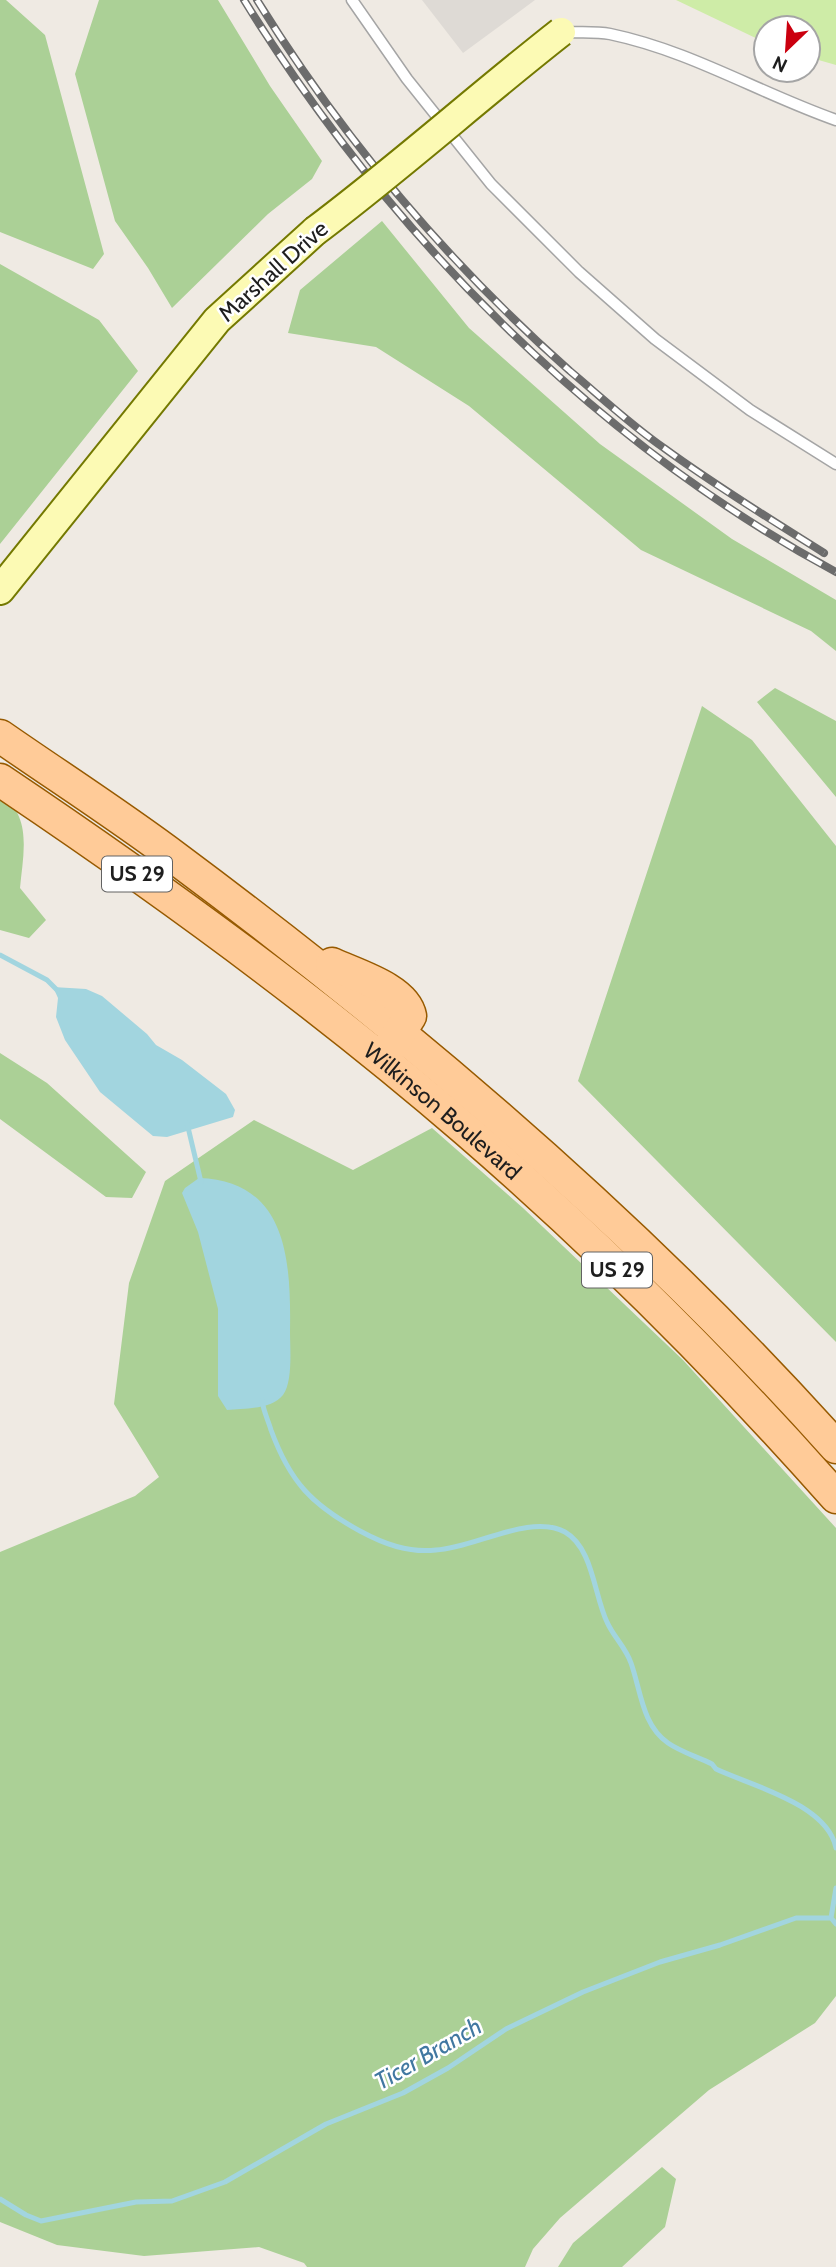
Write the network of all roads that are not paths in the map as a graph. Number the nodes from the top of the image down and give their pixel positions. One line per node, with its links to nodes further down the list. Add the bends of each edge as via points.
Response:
1 (352, 0): 4 (lane, via 407,79 491,184 579,272 654,339 750,411)
2 (561, 32): 3 (lane, Marshall Drive, via 608,33 689,57); 5 (street, Marshall Drive, bridge, via 315,231 216,320)
3 (836, 120)
4 (836, 464)
5 (0, 590)
6 (0, 736): 8 (main road, US 29, via 175,857 291,946 384,987 402,1000 410,1016)
7 (0, 780): 9 (main road, Wilkinson Boulevard / US 29, via 154,886)
8 (401, 1033): 9 (main road); 10 (main road, Wilkinson Boulevard / US 29, via 626,1231)
9 (381, 1059): 11 (main road, Wilkinson Boulevard / US 29, via 466,1130 632,1284 707,1357)
10 (836, 1447)
11 (836, 1497)

